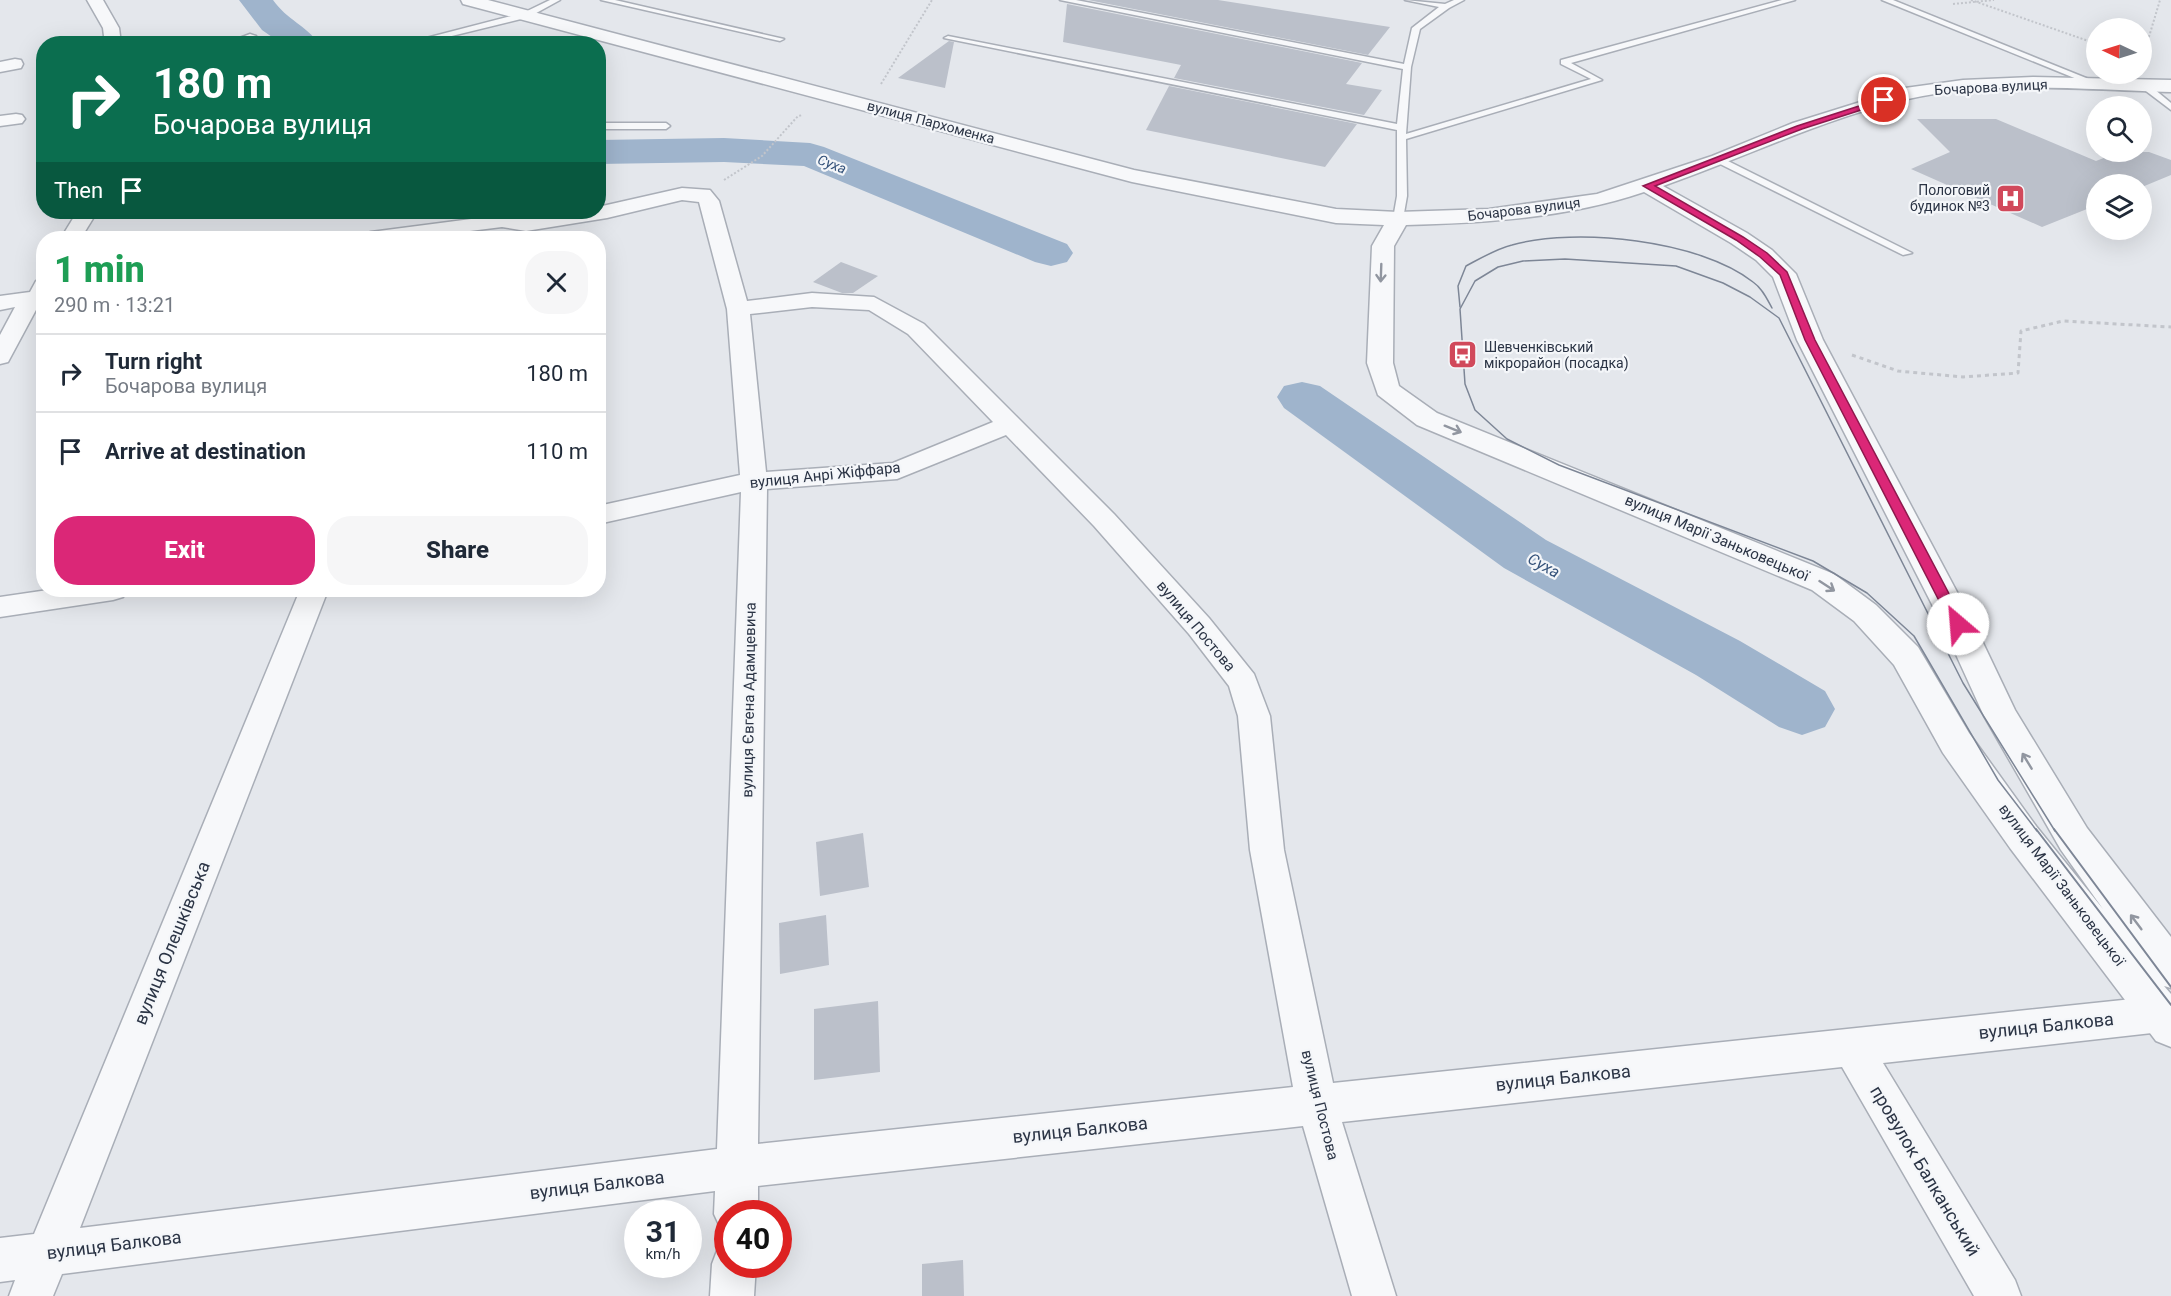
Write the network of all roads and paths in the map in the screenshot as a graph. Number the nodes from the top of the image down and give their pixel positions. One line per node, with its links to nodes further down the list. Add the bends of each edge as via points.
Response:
1 (95, 0): 16 (street)
2 (469, 0): 14 (street, вулиця Пархоменка)
3 (556, 0): 14 (lane)
4 (605, 0): 21 (lane)
5 (932, 0): 28 (path, via 879,88)
6 (1064, 0): 23 (lane)
7 (1409, 0): 13 (lane)
8 (1460, 0): 13 (lane)
9 (1791, 0): 34 (lane, via 1564,62 1598,80)
10 (1886, 0): 24 (lane)
11 (1971, 0): 22 (path)
12 (2160, 0): 15 (path)
13 (1446, 6): 23 (lane, via 1416,28)
14 (526, 15): 17 (lane); 18 (street, вулиця Пархоменка)
15 (2152, 27)
16 (112, 36)
17 (440, 36)
18 (605, 36)
19 (606, 36): 28 (street, вулиця Пархоменка)
20 (948, 38): 33 (lane)
21 (780, 39)
22 (2086, 40)
23 (1407, 67): 33 (lane)
24 (2086, 80)
25 (2097, 84): 26 (street, Бочарова вулиця); 35 (street, Бочарова вулиця, via 1963,86 1905,94 1800,127)
26 (2145, 86): 27 (street, Бочарова вулиця); 29 (lane)
27 (2171, 86)
28 (855, 102): 40 (street, вулиця Пархоменка, via 1132,176 1336,216)
29 (2171, 106)
30 (798, 116): 37 (path, via 762,156)
31 (606, 126): 32 (lane)
32 (666, 126)
33 (1401, 128): 34 (lane)
34 (1401, 138): 40 (lane, via 1402,196)
35 (1719, 160): 36 (street, Бочарова вулиця); 42 (lane)
36 (1648, 186): 40 (street, Бочарова вулиця, via 1550,209); 48 (street, via 1739,238 1784,274)
37 (703, 194): 38 (street, via 682,194); 46 (street, вулиця Євгена Адамцевича, via 709,201)
38 (606, 212)
39 (563, 219): 41 (street, via 526,225 502,221)
40 (1398, 219): 57 (street, вулиця Марії Заньковецької, one-way to 57, via 1383,246 1380,363 1387,389 1427,419 1823,582 1865,613 1906,656 1970,762 2023,837)
41 (436, 231)
42 (1907, 253)
43 (36, 294): 45 (street)
44 (36, 298): 49 (street, via 28,304)
45 (0, 303)
46 (738, 309): 50 (street, вулиця Постова, via 812,300 874,304 916,329); 51 (street, вулиця Євгена Адамцевича)
47 (2171, 327): 48 (path, via 2063,321 2021,331 2018,373 1963,377 1898,371)
48 (1810, 340): 56 (street, one-way to 48, via 2074,839 2001,716 1958,624)
49 (0, 357)
50 (1010, 424): 51 (street, вулиця Анрі Жіффара, via 897,471); 59 (street, вулиця Постова, via 1104,520 1243,682 1254,716 1267,850)
51 (754, 481): 52 (street, вулиця Анрі Жіффара); 60 (street, вулиця Євгена Адамцевича)
52 (606, 513)
53 (66, 597): 55 (street)
54 (311, 597): 62 (street, вулиця Олешківська)
55 (0, 607)
56 (2171, 969)
57 (2166, 1021): 58 (street, вулиця Балкова)
58 (1851, 1047): 59 (street, вулиця Балкова); 68 (street, провулок Балканський)
59 (1317, 1105): 60 (street, вулиця Балкова); 67 (street, вулиця Постова)
60 (739, 1167): 61 (street, вулиця Євгена Адамцевича); 62 (street, вулиця Балкова)
61 (737, 1200)
62 (48, 1254): 63 (street, вулиця Балкова); 65 (street, вулиця Олешківська)
63 (0, 1260)
64 (733, 1278): 66 (street)
65 (31, 1296)
66 (732, 1296)
67 (1374, 1296)
68 (1999, 1296)

